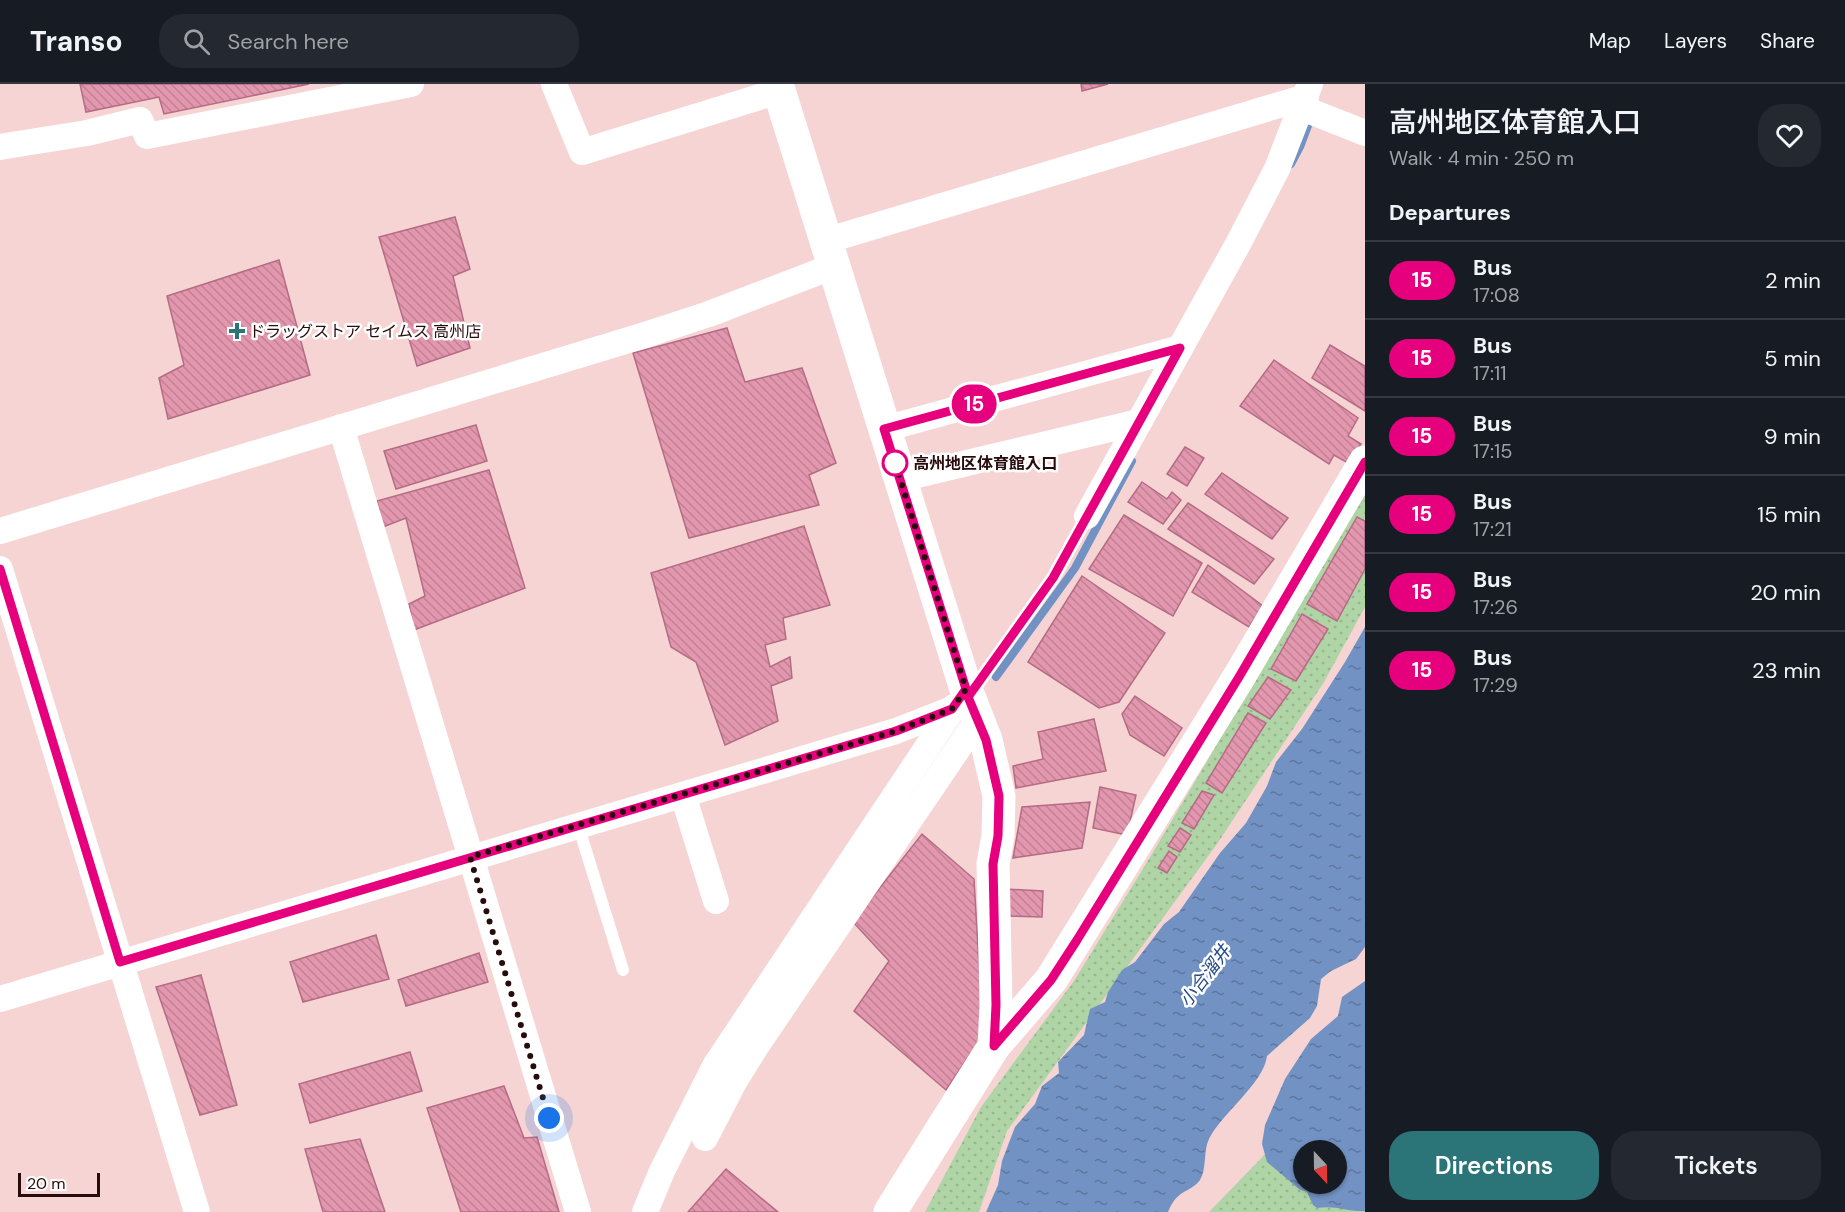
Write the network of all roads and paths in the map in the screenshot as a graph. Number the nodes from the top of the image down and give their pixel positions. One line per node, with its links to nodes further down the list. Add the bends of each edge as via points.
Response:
1 (411, 84): 6 (street, via 147,136 140,120)
2 (554, 84): 3 (street, via 582,152)
3 (778, 87): 7 (street)
4 (1306, 96): 5 (street); 7 (street); 8 (street, via 1277,169)
5 (1365, 132)
6 (0, 147)
7 (830, 254): 10 (street, via 709,314); 11 (street)
8 (1180, 348): 9 (street); 11 (street)
9 (1139, 422): 13 (street); 14 (street)
10 (341, 427): 15 (street); 20 (street)
11 (884, 429): 13 (street)
12 (1365, 462): 25 (street, via 1239,677 1077,940 1051,980)
13 (900, 479): 17 (street)
14 (1087, 516): 17 (lane, via 1053,578)
15 (0, 531)
16 (0, 569): 22 (street)
17 (966, 704): 18 (street, via 896,731); 25 (street, via 994,771 999,796 993,864); 26 (street, via 734,1082); 29 (street, via 715,1066)
18 (683, 795): 19 (street); 21 (street)
19 (578, 825): 20 (street); 23 (lane)
20 (470, 857): 22 (street); 28 (street)
21 (716, 901)
22 (120, 962): 24 (street); 27 (street)
23 (623, 970)
24 (0, 999)
25 (994, 1046): 30 (street)
26 (705, 1138)
27 (196, 1212)
28 (578, 1212)
29 (645, 1212)
30 (890, 1212)

